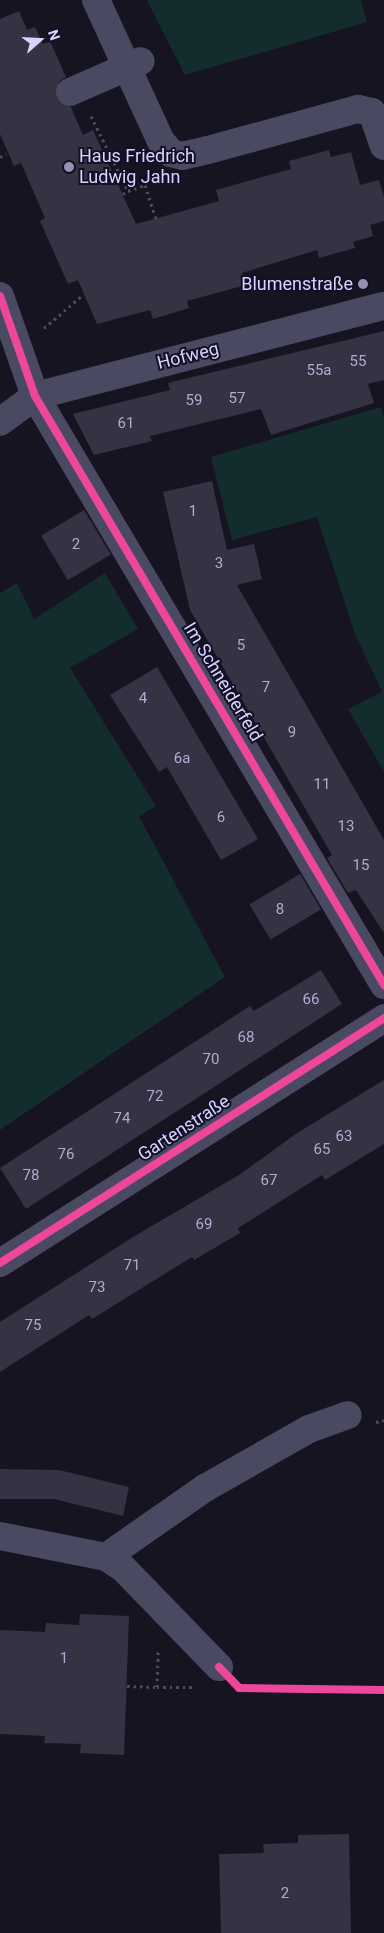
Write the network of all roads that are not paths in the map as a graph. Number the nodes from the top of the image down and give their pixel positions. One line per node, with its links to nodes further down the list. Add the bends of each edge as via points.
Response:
1 (96, 0): 2 (street)
2 (134, 64): 3 (street); 4 (street, via 161,141 171,153 182,156 208,150 358,109 372,112)
3 (70, 92)
4 (384, 146)
5 (0, 296): 7 (street, Im Schneiderfeld)
6 (384, 306): 7 (street, Hofweg)
7 (35, 396): 8 (street, Hofweg); 9 (street, Im Schneiderfeld)
8 (0, 422)
9 (384, 985)
10 (384, 1018): 11 (street, Gartenstraße)
11 (0, 1263)
12 (348, 1415): 14 (street, via 308,1429 205,1488)
13 (0, 1536): 14 (street)
14 (106, 1557): 15 (street, via 124,1568)
15 (218, 1667)

